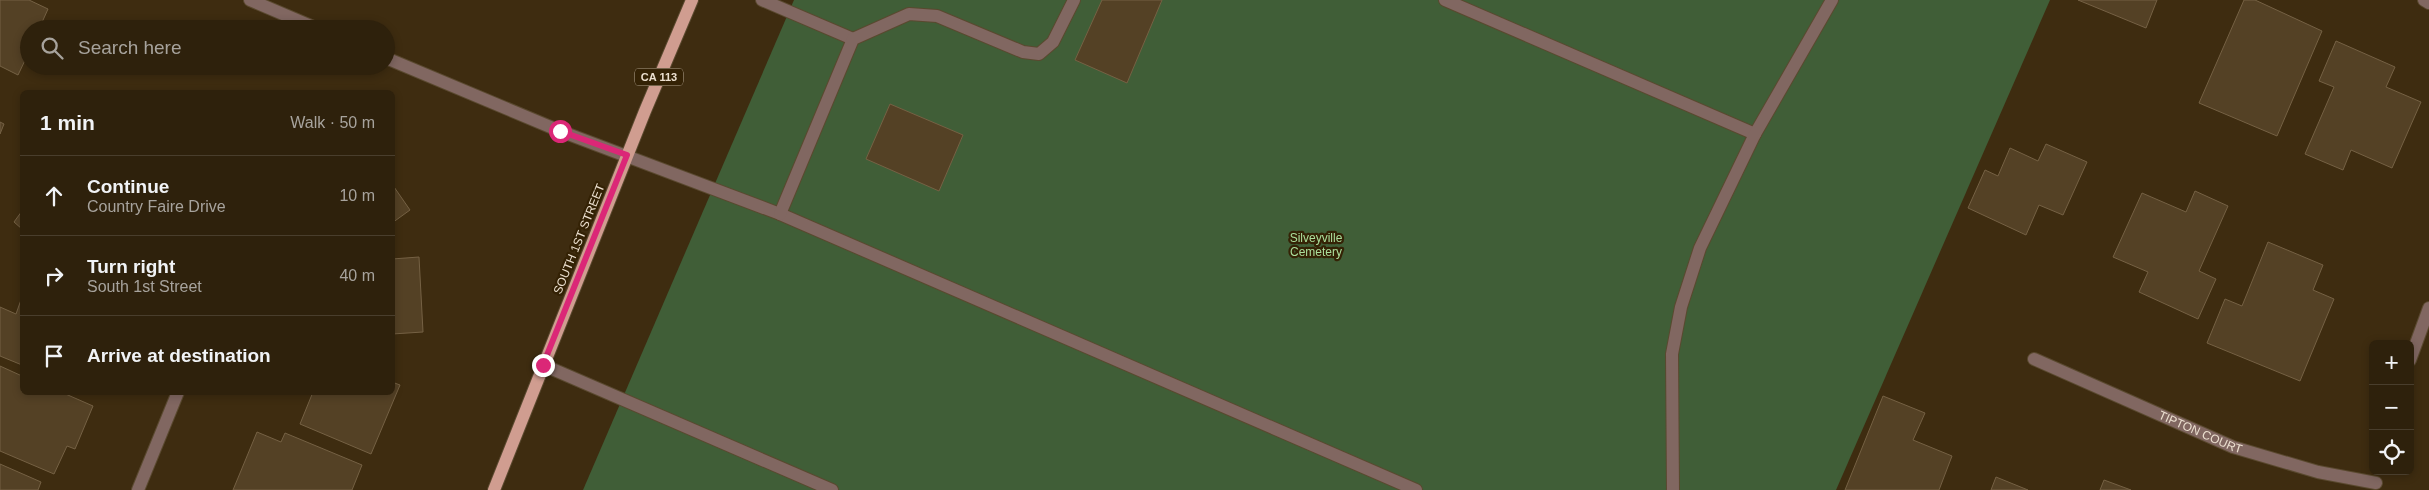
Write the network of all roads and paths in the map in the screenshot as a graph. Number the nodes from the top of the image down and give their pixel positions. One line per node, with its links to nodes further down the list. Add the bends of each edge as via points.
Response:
1 (250, 0): 9 (street)
2 (692, 0): 13 (main road, SOUTH 1ST STREET / CA 113)
3 (762, 0): 10 (street)
4 (1074, 0): 10 (street, via 1053,42 1039,54 1024,52 937,16 909,14)
5 (1445, 0): 12 (street)
6 (1832, 0): 12 (street)
7 (2424, 0): 8 (street)
8 (2429, 4)
9 (297, 20)
10 (853, 39): 14 (street)
11 (395, 62): 13 (street, via 560,131)
12 (1755, 134): 25 (street, via 1700,248 1681,307 1672,354)
13 (627, 155): 14 (street); 18 (main road, SOUTH 1ST STREET / CA 113)
14 (780, 214): 24 (street)
15 (2429, 308): 16 (street)
16 (2414, 349)
17 (2034, 359): 20 (street, TIPTON COURT, via 2233,447 2318,472)
18 (543, 365): 22 (main road, SOUTH 1ST STREET / CA 113); 23 (street)
19 (177, 395): 21 (street)
20 (2377, 481)
21 (138, 490)
22 (494, 490)
23 (832, 490)
24 (1416, 490)
25 (1673, 490)

